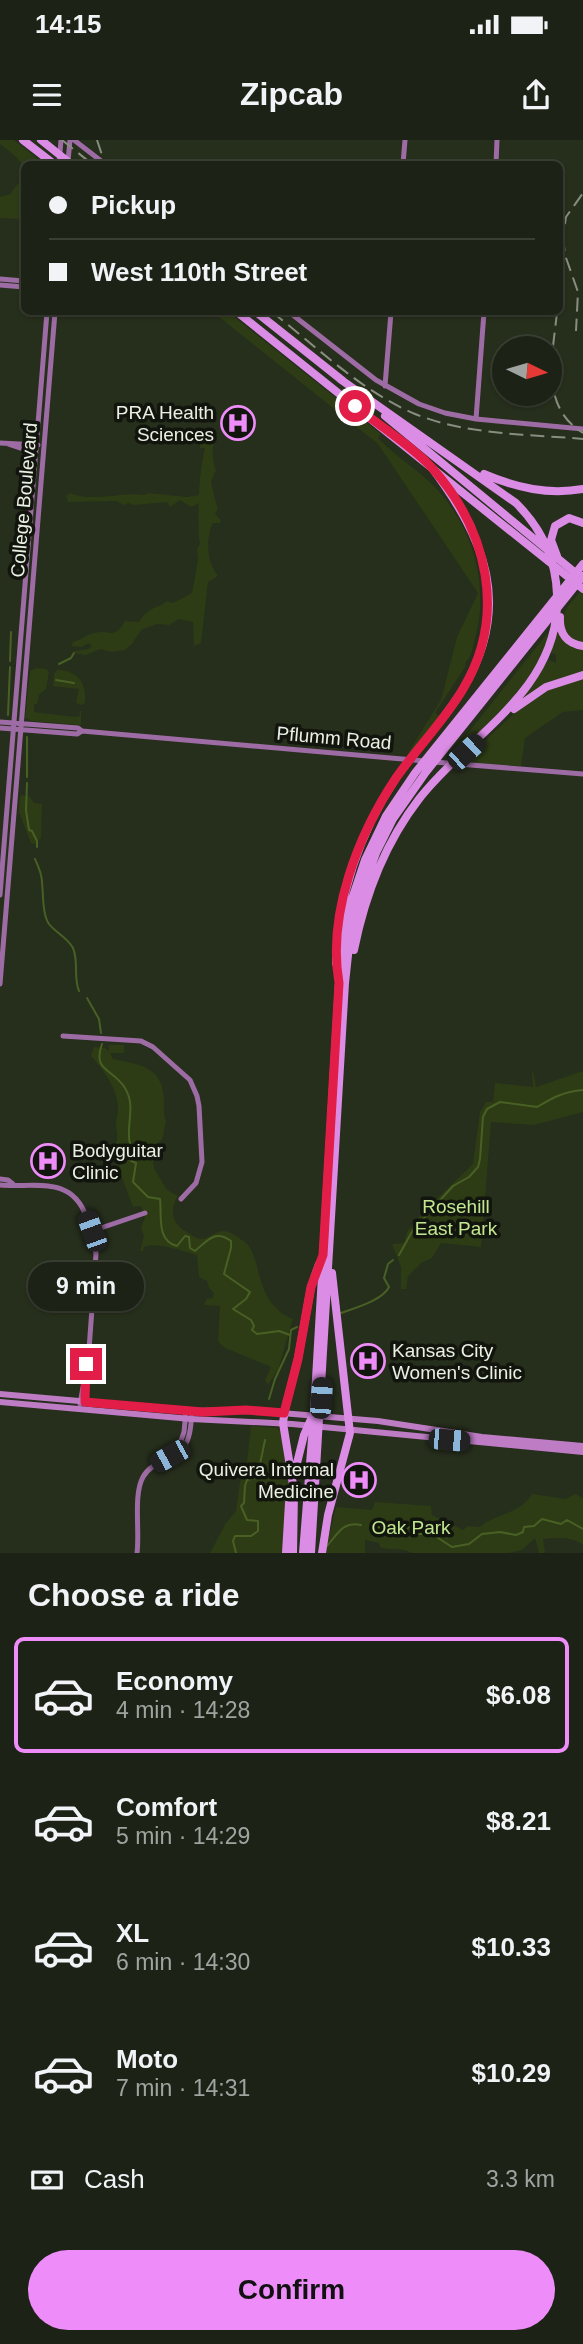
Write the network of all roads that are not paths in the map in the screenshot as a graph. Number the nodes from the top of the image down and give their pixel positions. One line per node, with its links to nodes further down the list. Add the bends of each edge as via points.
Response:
1 (23, 140): 7 (highway)
2 (41, 140): 9 (highway)
3 (61, 140): 8 (main road)
4 (72, 140): 10 (main road); 11 (main road)
5 (405, 140): 12 (main road)
6 (497, 140): 13 (main road)
7 (50, 161)
8 (59, 161)
9 (66, 161)
10 (70, 161)
11 (102, 161)
12 (403, 161)
13 (496, 161)
14 (0, 279): 15 (main road)
15 (21, 281)
16 (0, 285): 17 (main road)
17 (21, 287)
18 (47, 315): 30 (main road, College Boulevard)
19 (55, 315): 31 (main road, College Boulevard)
20 (241, 315): 33 (highway)
21 (260, 315): 25 (highway)
22 (293, 315): 26 (main road)
23 (391, 315): 26 (main road)
24 (484, 315): 27 (main road)
25 (340, 379): 32 (highway); 36 (highway)
26 (385, 386): 27 (main road, via 432,409)
27 (476, 419): 28 (main road)
28 (583, 429)
29 (0, 443): 30 (main road)
30 (36, 447): 31 (main road); 45 (main road, College Boulevard)
31 (44, 448): 47 (main road, College Boulevard)
32 (466, 466): 34 (highway, via 531,490); 46 (highway, via 509,496 533,522 547,547 557,584 556,619 545,656)
33 (432, 468): 39 (highway); 51 (highway, via 478,543 489,613 471,673 459,695 405,766 370,825 349,879 336,939 336,968)
34 (583, 489)
35 (583, 523): 36 (highway, via 566,519 553,529 551,543)
36 (559, 560): 38 (highway)
37 (583, 564): 40 (highway)
38 (583, 578): 40 (highway)
39 (583, 589)
40 (565, 592): 41 (highway); 51 (highway, via 433,750 386,816 357,883 343,940)
41 (562, 603): 42 (highway, via 562,633 572,644); 51 (highway, via 393,819 370,868)
42 (583, 646)
43 (583, 675): 46 (highway, via 539,691)
44 (0, 722): 45 (main road, Pflumm Road)
45 (13, 726): 47 (main road, Pflumm Road); 48 (main road, Pflumm Road); 50 (main road, College Boulevard)
46 (493, 726): 51 (highway, via 442,773 411,810 384,856 366,901)
47 (22, 727): 49 (main road, Pflumm Road, via 78,728); 52 (main road, College Boulevard)
48 (0, 728)
49 (583, 774)
50 (0, 895)
51 (342, 983): 60 (highway)
52 (0, 985)
53 (63, 1036): 57 (main road, via 141,1041 190,1080 199,1106 202,1162 195,1183)
54 (0, 1179): 55 (main road)
55 (13, 1184): 56 (main road); 59 (main road, via 70,1192 81,1203)
56 (0, 1185)
57 (181, 1199)
58 (145, 1213): 59 (main road)
59 (92, 1231): 63 (main road, via 96,1254)
60 (326, 1256): 64 (highway); 66 (highway, via 311,1287); 67 (highway); 77 (highway)
61 (0, 1394): 63 (main road)
62 (0, 1402): 63 (main road)
63 (82, 1405): 65 (main road)
64 (314, 1413): 71 (highway); 76 (highway)
65 (189, 1415): 66 (main road, via 246,1410); 73 (main road, via 185,1445 154,1465 142,1480)
66 (288, 1418): 67 (main road); 68 (main road); 75 (highway)
67 (345, 1418): 68 (highway); 69 (main road)
68 (345, 1429): 70 (main road); 78 (highway)
69 (583, 1446)
70 (583, 1452)
71 (297, 1463)
72 (289, 1503): 74 (highway)
73 (137, 1553)
74 (286, 1553)
75 (293, 1553)
76 (303, 1553)
77 (313, 1553)
78 (321, 1553)

